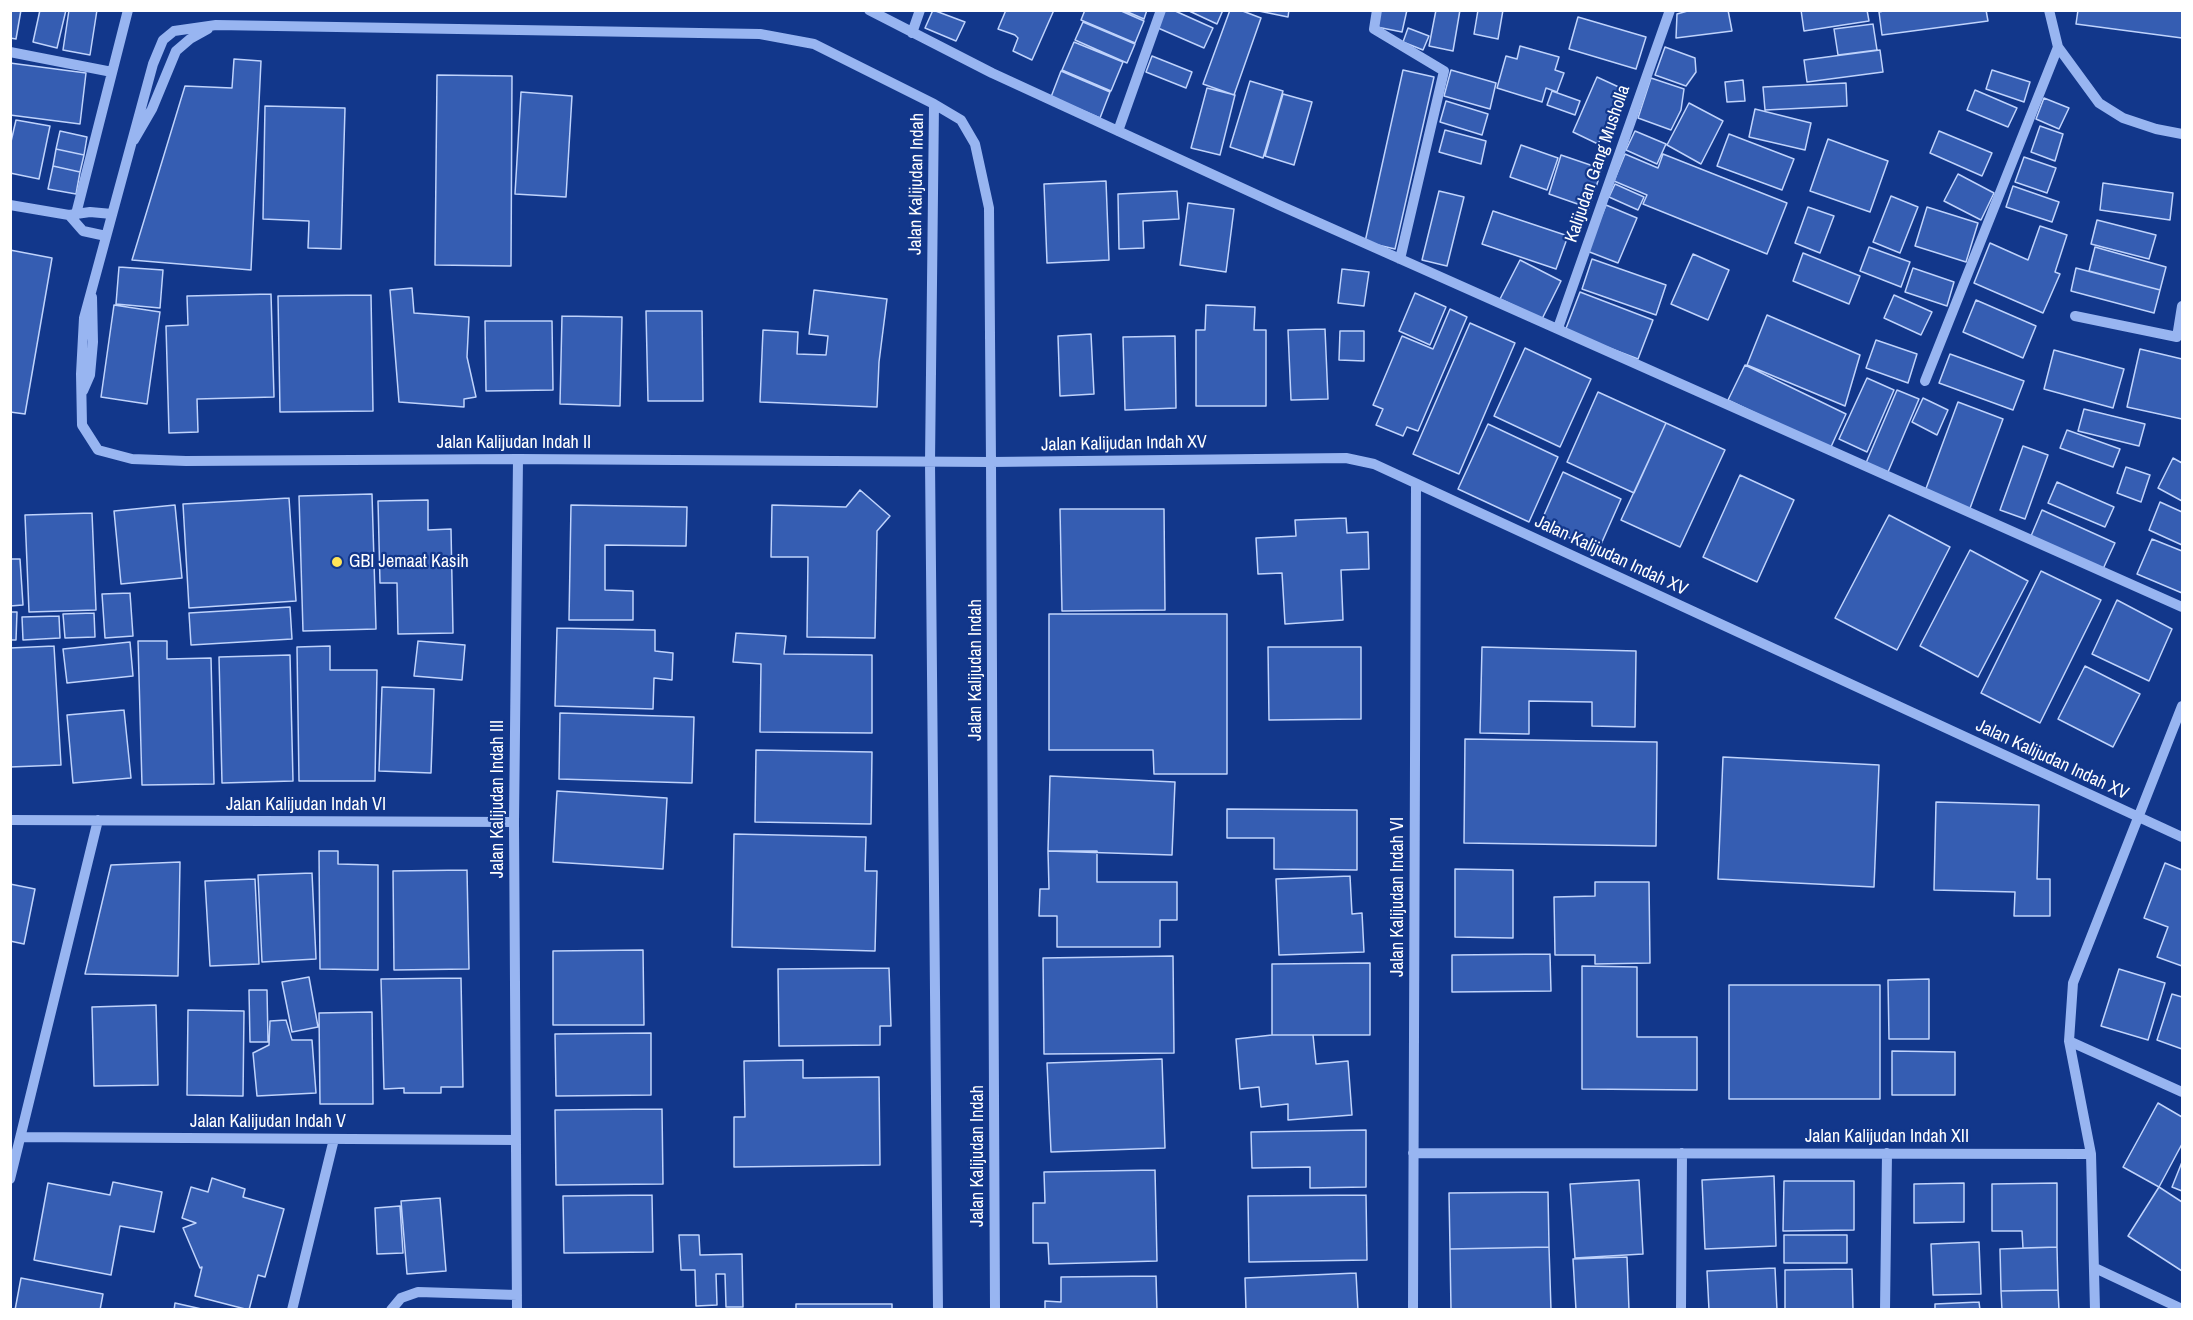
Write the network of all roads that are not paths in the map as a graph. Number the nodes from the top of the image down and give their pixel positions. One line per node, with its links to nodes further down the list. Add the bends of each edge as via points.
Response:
1 (128, 10): 12 (street)
2 (869, 10): 9 (street)
3 (920, 10): 9 (street)
4 (1161, 10): 14 (street)
5 (1377, 10): 21 (street, via 1374,29 1444,70)
6 (1670, 10): 24 (street, Kalijudan Gang Musholla)
7 (2049, 10): 10 (street)
8 (216, 25): 13 (street, via 760,34 814,44); 16 (street, via 176,51 152,109); 16 (street, via 174,30 162,40)
9 (912, 33): 14 (street)
10 (2058, 47): 15 (street, via 2099,103 2124,118); 25 (street)
11 (10, 52): 12 (street)
12 (112, 72): 18 (street)
13 (934, 104): 27 (street, Jalan Kalijudan Indah); 28 (street, Jalan Kalijudan Indah, via 961,120 975,144 989,208)
14 (1118, 131): 21 (street)
15 (2182, 134)
16 (128, 148): 19 (street, Jalan Kalijudan Indah II)
17 (10, 205): 18 (street)
18 (72, 214): 19 (street); 20 (street, via 82,231)
19 (112, 214): 20 (street, Jalan Kalijudan Indah II)
20 (106, 236): 26 (street, Jalan Kalijudan Indah II, via 84,318 82,425 98,450 132,459)
21 (1400, 259): 24 (street)
22 (2182, 306): 23 (street, via 2177,337)
23 (2075, 316)
24 (1558, 328): 30 (street)
25 (1924, 381)
26 (518, 459): 27 (street, Jalan Kalijudan Indah II); 35 (street, Jalan Kalijudan Indah III)
27 (930, 462): 28 (street, Jalan Kalijudan Indah II); 53 (street, Jalan Kalijudan Indah)
28 (991, 462): 29 (street, Jalan Kalijudan Indah XV, via 1346,458 1374,464); 54 (street, Jalan Kalijudan Indah)
29 (1416, 484): 32 (street, Jalan Kalijudan Indah XV); 42 (street, Jalan Kalijudan Indah VI)
30 (2182, 607)
31 (2182, 706): 32 (street)
32 (2137, 817): 36 (street, Jalan Kalijudan Indah XV); 37 (street, via 2073,983)
33 (10, 820): 34 (street, Jalan Kalijudan Indah VI)
34 (98, 820): 35 (street, Jalan Kalijudan Indah VI); 39 (street)
35 (514, 822): 41 (street, Jalan Kalijudan Indah III)
36 (2182, 837)
37 (2069, 1041): 38 (street); 45 (street)
38 (2182, 1092)
39 (21, 1137): 40 (street, Jalan Kalijudan Indah V); 46 (street)
40 (334, 1139): 41 (street, Jalan Kalijudan Indah V); 50 (street)
41 (516, 1140): 48 (street, Jalan Kalijudan Indah III)
42 (1413, 1153): 43 (street, Jalan Kalijudan Indah XII); 55 (street, Jalan Kalijudan Indah VI)
43 (1682, 1153): 44 (street, Jalan Kalijudan Indah XII); 56 (street)
44 (1887, 1154): 45 (street, Jalan Kalijudan Indah XII); 57 (street)
45 (2091, 1154): 47 (street)
46 (10, 1179)
47 (2095, 1268): 49 (street); 58 (street)
48 (517, 1295): 51 (street, via 418,1292 401,1298); 52 (street, Jalan Kalijudan Indah III)
49 (2182, 1309)
50 (292, 1310)
51 (391, 1310)
52 (517, 1310)
53 (938, 1310)
54 (996, 1310)
55 (1413, 1310)
56 (1681, 1310)
57 (1885, 1310)
58 (2095, 1310)

